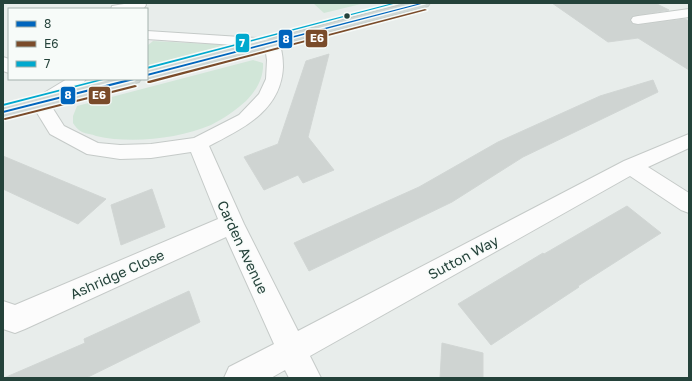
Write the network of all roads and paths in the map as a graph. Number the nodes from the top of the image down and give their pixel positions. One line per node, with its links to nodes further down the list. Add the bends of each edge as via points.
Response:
1 (424, 3): 7 (main road)
2 (140, 6): 3 (street)
3 (125, 8)
4 (689, 13): 5 (street)
5 (638, 20)
6 (148, 35): 7 (street)
7 (272, 43): 8 (main road); 14 (street, via 275,60 274,79 267,96 245,119)
8 (148, 75)
9 (76, 80): 11 (street)
10 (129, 80): 11 (main road)
11 (40, 103): 12 (main road); 14 (street, via 57,130 94,149 120,152 151,151)
12 (3, 112)
13 (689, 140): 15 (street, Sutton Way)
14 (198, 144): 17 (street, Carden Avenue)
15 (631, 166): 16 (street); 19 (street, Sutton Way)
16 (689, 204)
17 (232, 224): 18 (street, Ashridge Close, via 15,319); 19 (street, Carden Avenue)
18 (3, 315)
19 (291, 350): 20 (street, Sutton Way); 21 (street, Carden Avenue)
20 (240, 378)
21 (305, 378)

